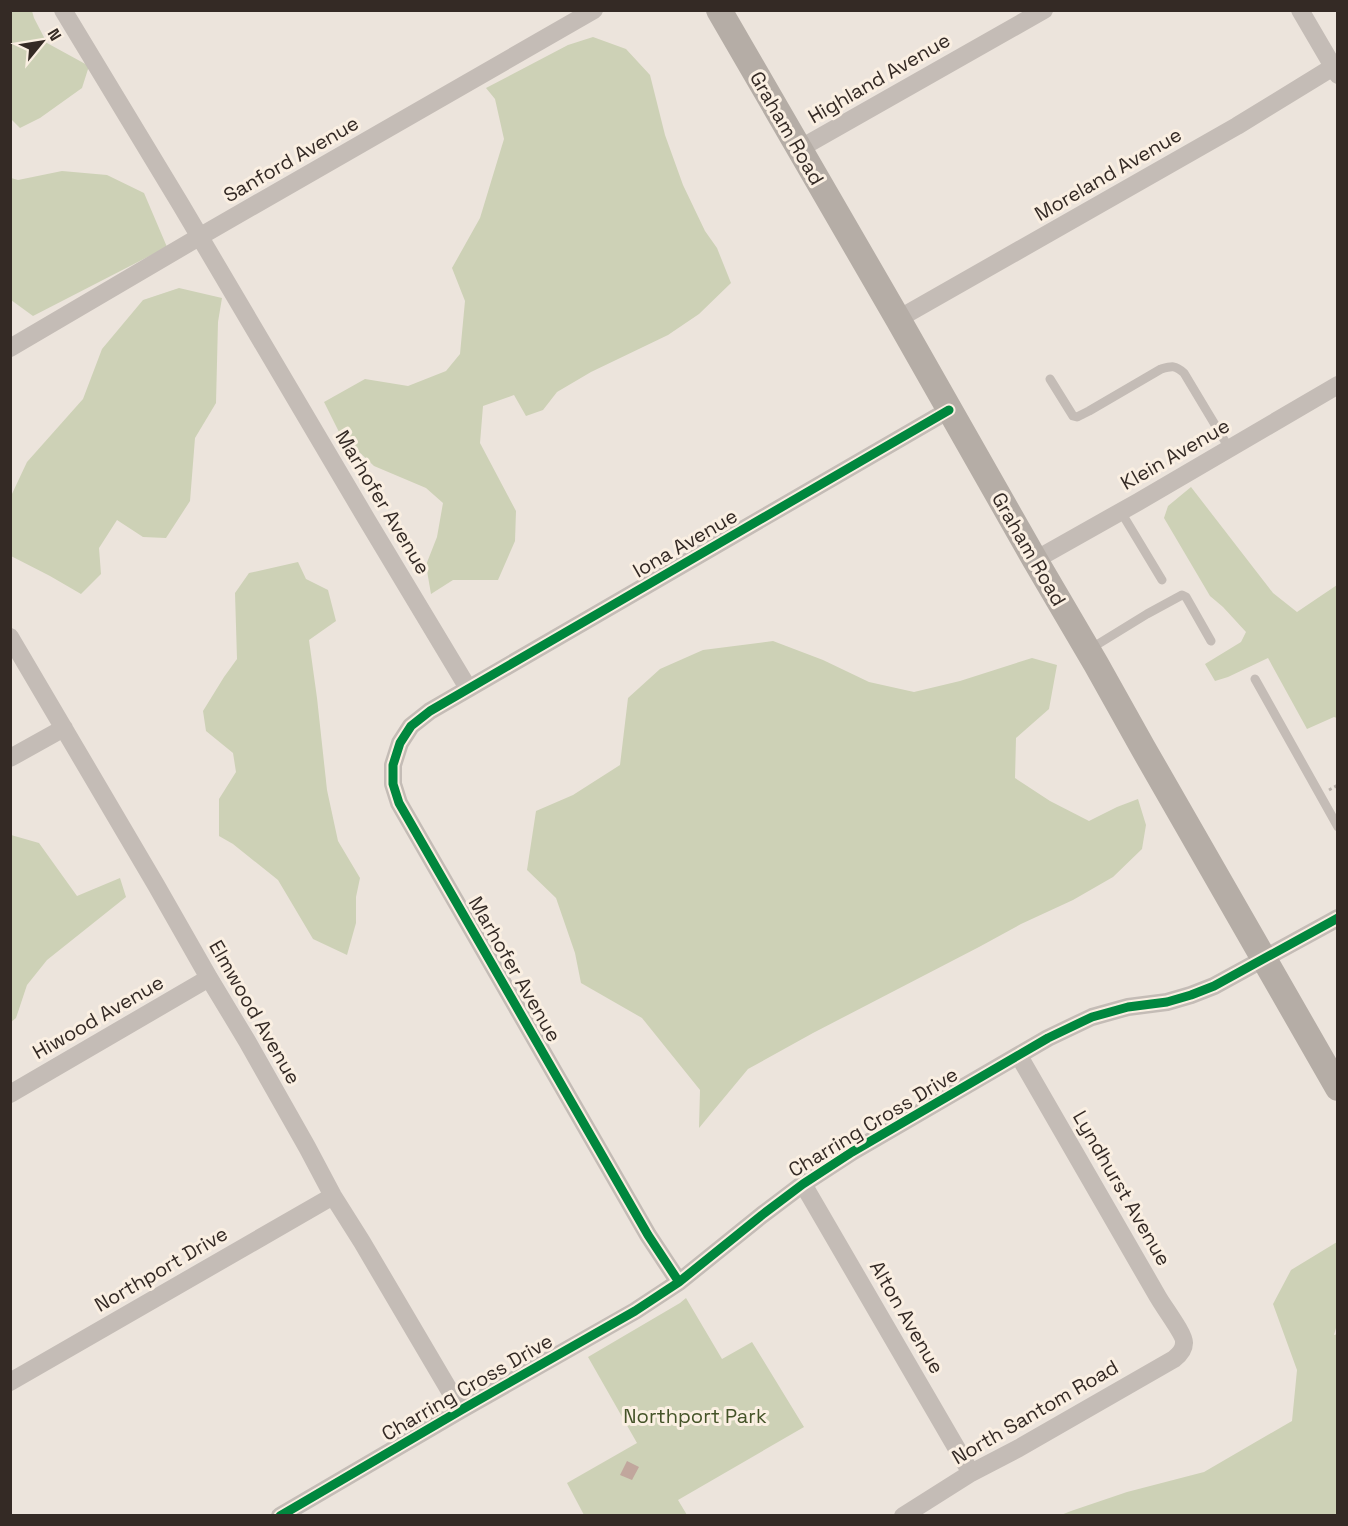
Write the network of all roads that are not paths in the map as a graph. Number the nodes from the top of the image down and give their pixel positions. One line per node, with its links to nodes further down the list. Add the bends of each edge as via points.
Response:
1 (63, 10): 8 (street, Marhofer Avenue)
2 (594, 10): 8 (street, Sanford Avenue)
3 (719, 10): 7 (main road, Graham Road)
4 (1044, 10): 7 (street, Highland Avenue)
5 (1300, 10): 6 (street)
6 (1336, 69): 9 (street, Moreland Avenue)
7 (799, 149): 9 (main road, Graham Road)
8 (199, 237): 10 (street, Sanford Avenue); 22 (street, Marhofer Avenue)
9 (898, 319): 13 (main road, Graham Road)
10 (10, 348)
11 (1050, 379): 14 (lane, via 1073,417 1077,417 1161,369 1178,368)
12 (1338, 385): 14 (street, Klein Avenue)
13 (950, 410): 16 (main road, Graham Road); 22 (street, Iona Avenue)
14 (1229, 448): 15 (street, Klein Avenue)
15 (1121, 512): 16 (street, Klein Avenue); 17 (lane)
16 (1035, 560): 20 (main road, Graham Road)
17 (1162, 580)
18 (10, 637): 23 (street, Elmwood Avenue)
19 (1211, 641): 20 (lane, via 1182,595)
20 (1088, 650): 27 (main road, Graham Road)
21 (1255, 679): 25 (lane)
22 (468, 688): 34 (street, Marhofer Avenue, via 411,726 400,743 393,765 399,803 648,1235)
23 (64, 728): 24 (street); 28 (street, Elmwood Avenue)
24 (10, 758)
25 (1338, 827)
26 (1338, 918): 27 (street, Charring Cross Drive)
27 (1263, 959): 29 (street, Charring Cross Drive, via 1191,995 1092,1017); 30 (main road, Graham Road)
28 (209, 978): 31 (street, Hiwood Avenue); 33 (street, Elmwood Avenue)
29 (1019, 1056): 32 (street, Charring Cross Drive); 35 (street, Lyndhurst Avenue, via 1182,1334)
30 (1338, 1088)
31 (10, 1094)
32 (803, 1184): 34 (street, Charring Cross Drive); 38 (street, Alton Avenue)
33 (333, 1196): 36 (street, Northport Drive); 37 (street, Elmwood Avenue)
34 (679, 1282): 37 (street, Charring Cross Drive)
35 (1184, 1344): 38 (street, North Santom Road, via 1174,1359)
36 (10, 1382)
37 (460, 1410): 39 (street, Charring Cross Drive)
38 (971, 1473): 40 (street, North Santom Road)
39 (280, 1515)
40 (903, 1515)

